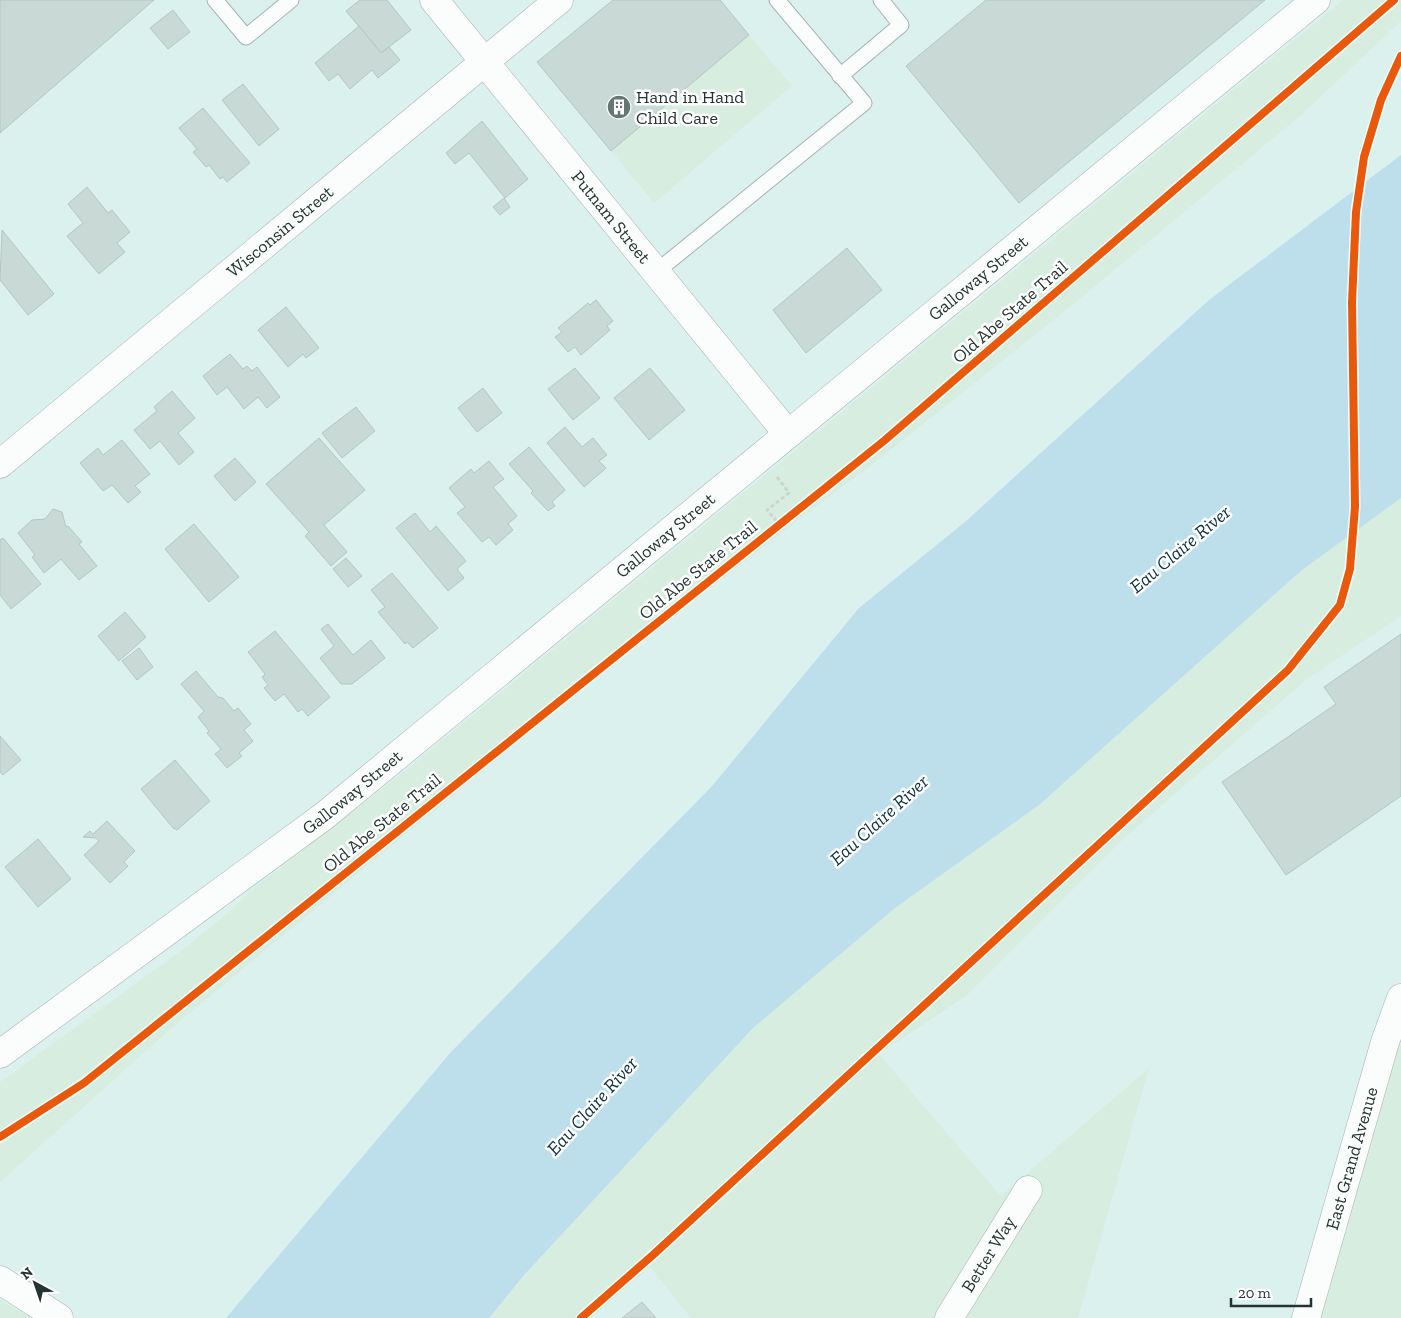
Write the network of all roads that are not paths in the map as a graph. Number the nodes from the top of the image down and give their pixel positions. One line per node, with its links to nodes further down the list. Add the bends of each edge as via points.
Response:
1 (216, 0): 2 (lane, via 246,38)
2 (291, 0)
3 (434, 0): 8 (street, Putnam Street)
4 (559, 0): 8 (street, Wisconsin Street)
5 (777, 0): 9 (lane)
6 (881, 0): 9 (lane, via 901,24)
7 (1316, 0): 11 (street, Galloway Street)
8 (484, 61): 10 (street, Putnam Street); 12 (street, Wisconsin Street)
9 (840, 76): 10 (lane, via 864,103)
10 (656, 272): 11 (street, Putnam Street)
11 (788, 434): 15 (street, Galloway Street, via 324,816)
12 (0, 464)
13 (1401, 998): 14 (street, East Grand Avenue)
14 (1393, 1044): 20 (street, East Grand Avenue)
15 (0, 1054)
16 (1028, 1190): 19 (street, Better Way)
17 (0, 1280): 18 (street)
18 (59, 1318)
19 (949, 1318)
20 (1306, 1318)

